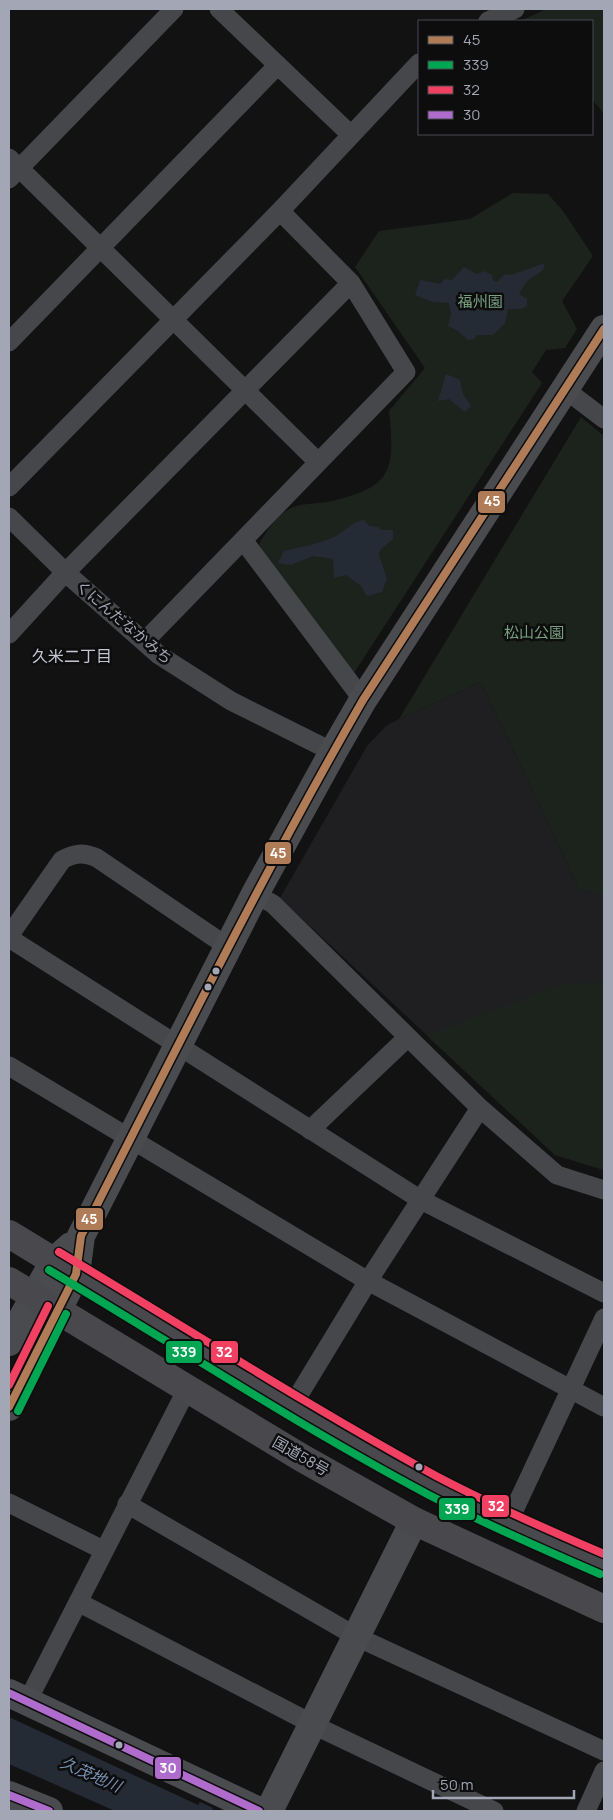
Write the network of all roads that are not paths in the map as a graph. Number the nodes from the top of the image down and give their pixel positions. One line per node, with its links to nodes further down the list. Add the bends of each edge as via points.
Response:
1 (174, 9): 8 (street)
2 (219, 9): 6 (street)
3 (515, 9): 4 (street)
4 (490, 20)
5 (418, 64): 7 (street)
6 (278, 65): 7 (street); 10 (street)
7 (350, 134): 9 (street)
8 (12, 168): 10 (street)
9 (280, 211): 11 (street); 12 (street)
10 (101, 248): 12 (street); 14 (street)
11 (351, 283): 16 (street); 18 (street, via 406,372)
12 (173, 320): 16 (street); 19 (street)
13 (604, 329): 15 (street)
14 (9, 342)
15 (566, 390): 17 (street); 25 (street)
16 (246, 391): 18 (street); 22 (street)
17 (604, 419)
18 (318, 462): 21 (street)
19 (9, 487)
20 (9, 517): 22 (street, くにんだなかみち)
21 (243, 540): 24 (street); 25 (street)
22 (66, 572): 23 (street); 24 (street, くにんだなかみち)
23 (9, 634)
24 (144, 642): 26 (street, くにんだなかみち, via 158,655 231,701)
25 (363, 700): 26 (street)
26 (332, 752): 27 (street)
27 (255, 894): 29 (street); 30 (street, via 273,904)
28 (9, 937): 29 (street, via 62,860 73,854 86,853); 31 (street)
29 (228, 947): 31 (street)
30 (408, 1037): 33 (street); 34 (street)
31 (178, 1047): 34 (street); 35 (street)
32 (9, 1066): 35 (street)
33 (480, 1108): 36 (street, via 557,1175); 37 (street)
34 (310, 1130): 37 (street)
35 (130, 1138): 39 (street); 41 (street)
36 (604, 1190)
37 (421, 1200): 41 (street); 42 (street)
38 (9, 1234): 39 (highway)
39 (65, 1268): 43 (street); 44 (street); 49 (highway)
40 (9, 1281): 43 (highway, 国道58号)
41 (368, 1282): 48 (street); 49 (street)
42 (604, 1292)
43 (35, 1296): 44 (highway, 国道58号); 46 (street)
44 (58, 1310): 47 (highway, 国道58号); 50 (street)
45 (604, 1318): 48 (street)
46 (9, 1342)
47 (187, 1389): 53 (street); 54 (highway, 国道58号)
48 (570, 1389): 51 (street); 55 (street)
49 (292, 1406): 55 (highway, via 433,1486)
50 (9, 1407)
51 (604, 1407)
52 (9, 1502): 56 (street)
53 (127, 1504): 56 (street); 60 (street)
54 (414, 1521): 59 (highway, 国道58号); 60 (street)
55 (508, 1524): 57 (highway)
56 (103, 1550): 58 (street)
57 (604, 1564)
58 (78, 1602): 61 (street); 62 (street)
59 (604, 1609)
60 (356, 1637): 62 (street); 63 (street)
61 (18, 1698): 67 (street)
62 (313, 1724): 68 (street); 69 (street)
63 (604, 1751)
64 (604, 1771): 70 (street)
65 (9, 1795): 66 (street)
66 (49, 1811)
67 (259, 1811)
68 (269, 1811)
69 (494, 1811)
70 (586, 1811)

